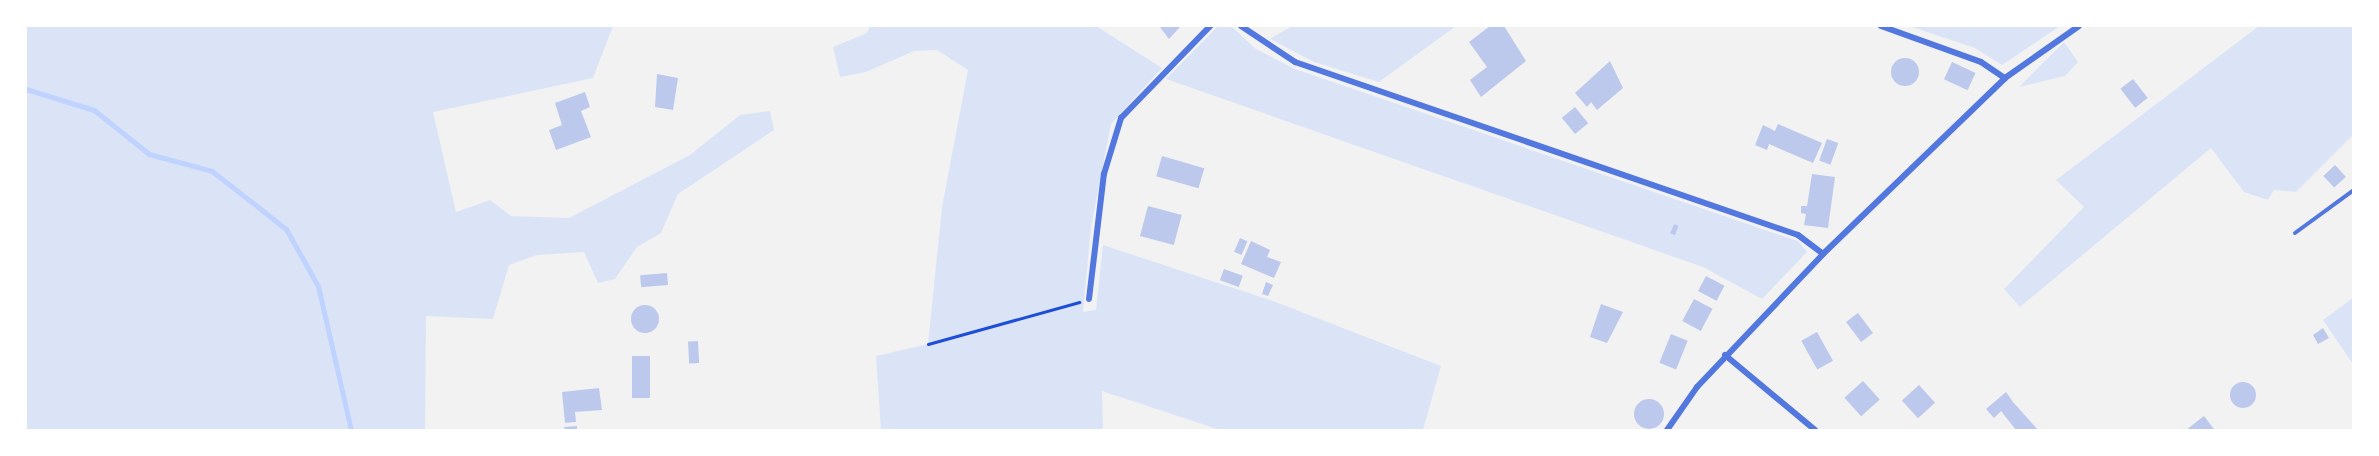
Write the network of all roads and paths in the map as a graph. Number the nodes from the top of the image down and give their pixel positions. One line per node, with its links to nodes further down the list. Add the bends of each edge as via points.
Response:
1 (1210, 26): 9 (street, via 1121,118 1104,174)
2 (1241, 26): 8 (street, via 1295,62 1798,235)
3 (1881, 26): 5 (street, via 1982,62)
4 (2079, 26): 5 (street)
5 (2005, 78): 8 (street)
6 (2354, 190): 7 (lane)
7 (2295, 233)
8 (1823, 254): 11 (street)
9 (1089, 299): 10 (path)
10 (928, 344)
11 (1725, 355): 12 (street); 13 (street)
12 (1666, 430)
13 (1815, 430)

